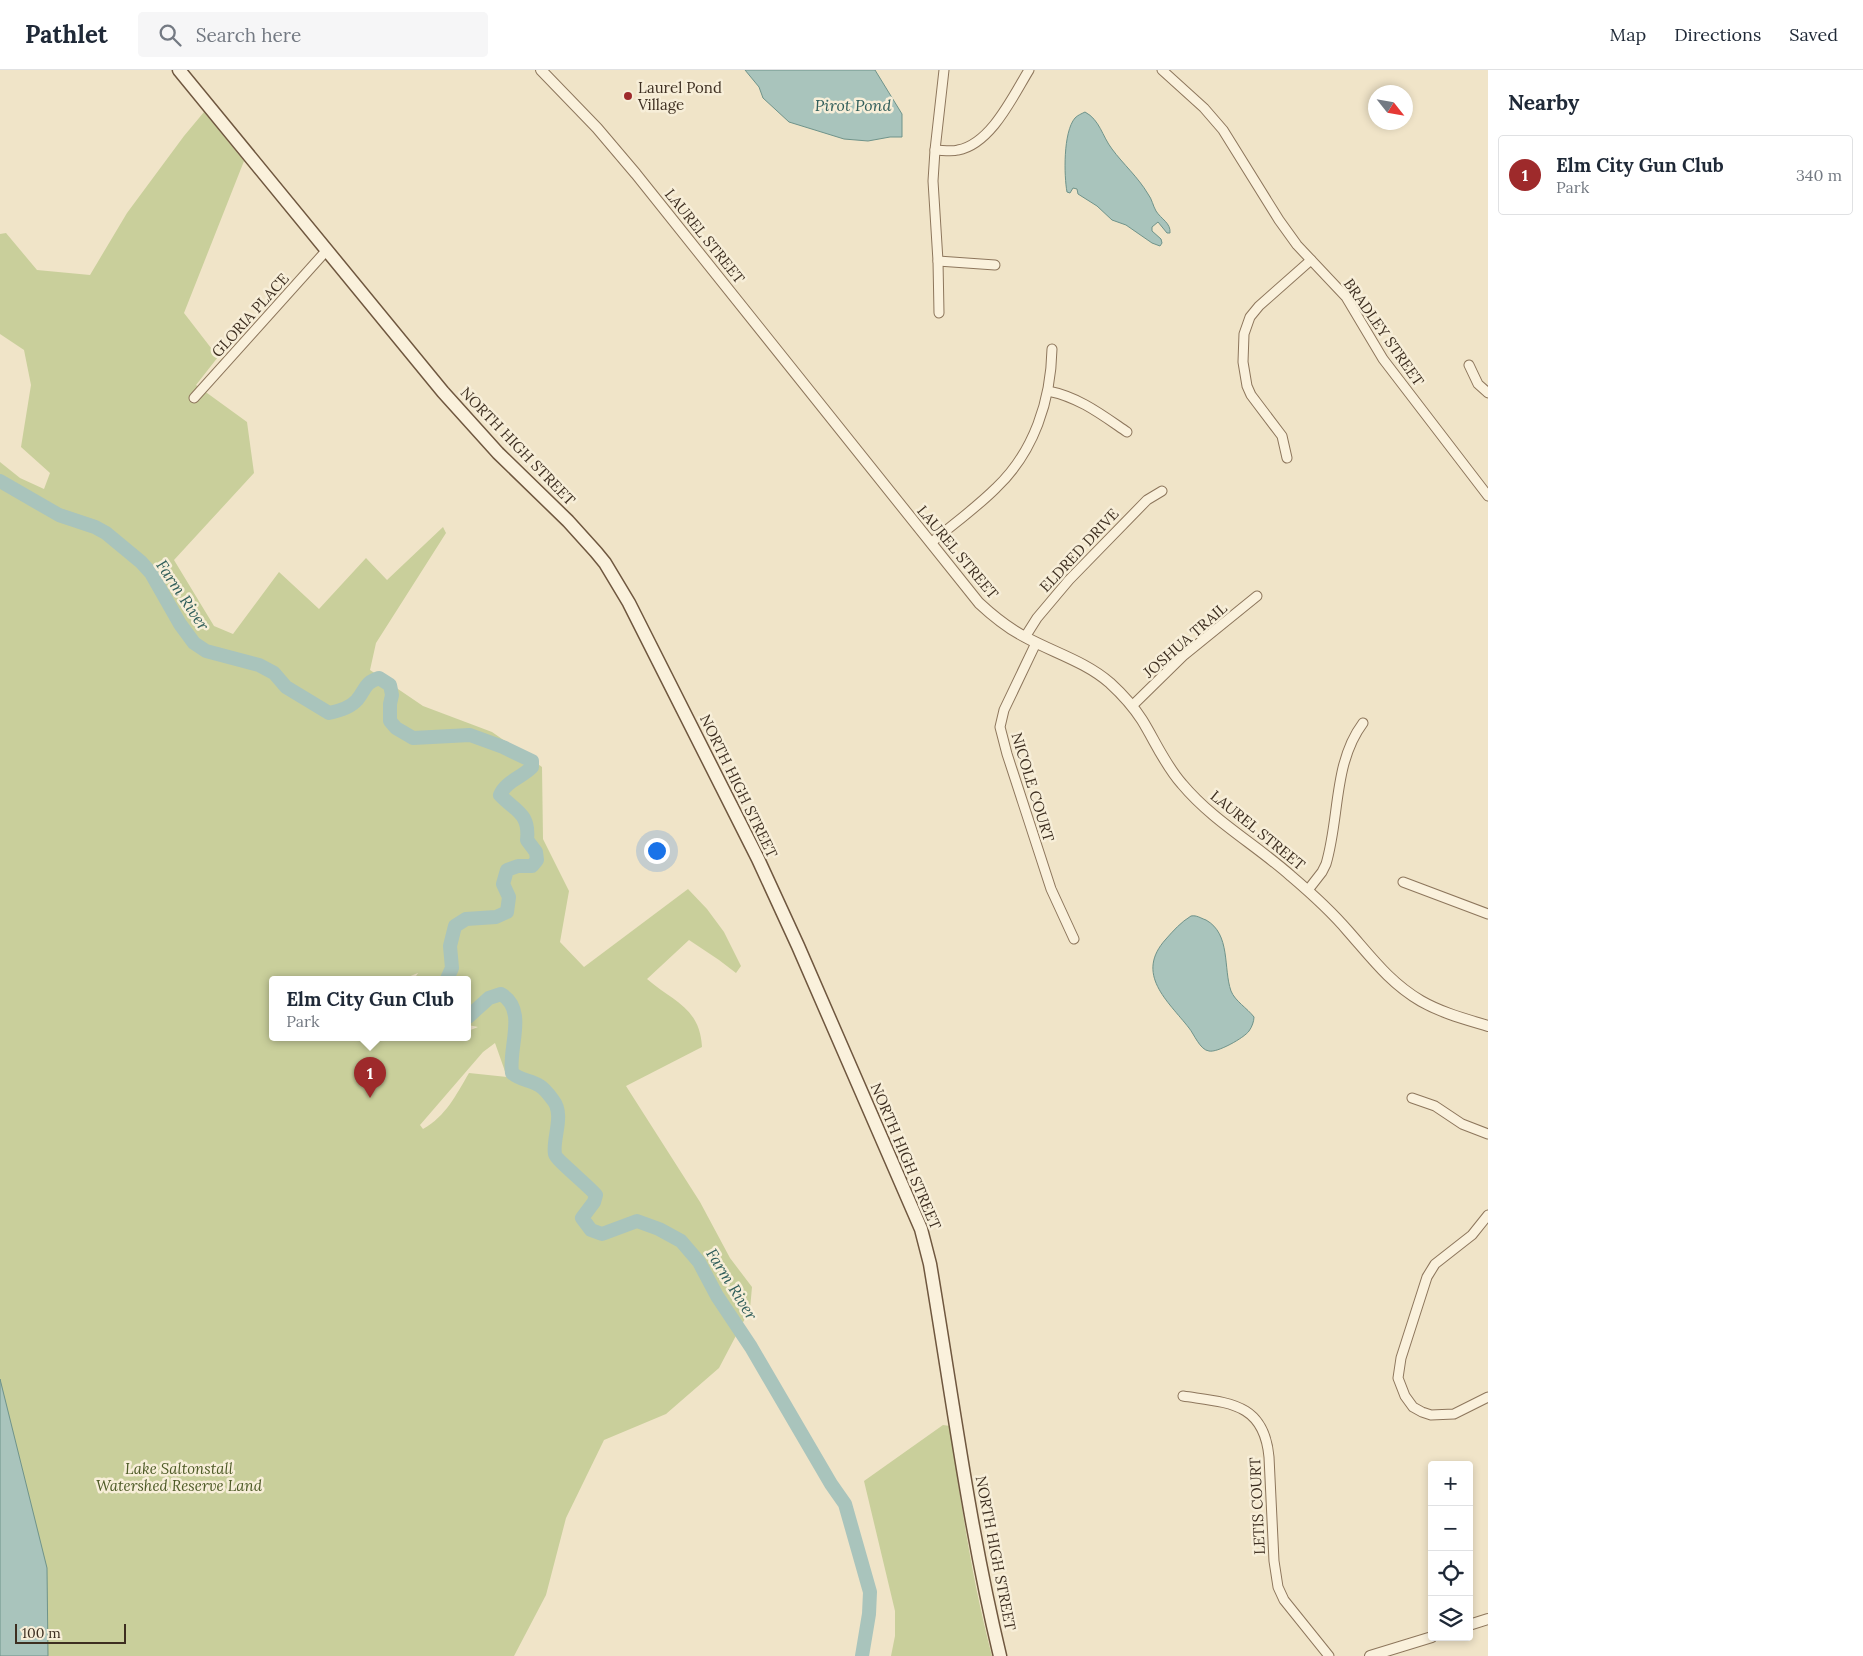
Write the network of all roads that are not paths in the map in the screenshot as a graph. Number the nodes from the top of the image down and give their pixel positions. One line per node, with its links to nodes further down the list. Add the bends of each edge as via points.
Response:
1 (179, 70): 7 (main road, NORTH HIGH STREET)
2 (541, 70): 22 (street, LAUREL STREET, via 636,174)
3 (944, 70): 6 (street)
4 (1029, 70): 6 (street, via 985,136 969,147)
5 (1162, 70): 8 (street, BRADLEY STREET, via 1216,122 1279,220)
6 (935, 150): 9 (street, via 933,181)
7 (326, 251): 16 (street, GLORIA PLACE); 41 (main road, NORTH HIGH STREET, via 474,427 579,532 605,563 629,603 758,859 921,1229 930,1264 976,1544)
8 (1311, 260): 18 (street, via 1259,306 1250,317 1244,334 1243,362 1247,386 1282,436); 19 (street, BRADLEY STREET, via 1346,297 1383,359)
9 (938, 261): 10 (street); 11 (street)
10 (995, 265)
11 (939, 313)
12 (1052, 349): 14 (street)
13 (1468, 365): 15 (street, via 1478,384)
14 (1048, 390): 17 (street, via 1086,404); 22 (street, via 1038,424 1008,474)
15 (1488, 393)
16 (194, 398)
17 (1127, 432)
18 (1287, 458)
19 (1484, 483): 21 (street, BRADLEY STREET)
20 (1162, 491): 24 (street, ELDRED DRIVE, via 1147,500 1068,580)
21 (1488, 496)
22 (931, 543): 24 (street, LAUREL STREET, via 979,602 1002,623)
23 (1257, 596): 26 (street, JOSHUA TRAIL, via 1183,656)
24 (1025, 637): 25 (street, LAUREL STREET)
25 (1036, 643): 26 (street, LAUREL STREET, via 1096,673); 31 (street, NICOLE COURT, via 1004,710 1000,727 1050,889)
26 (1132, 706): 29 (street, LAUREL STREET, via 1176,778 1195,799)
27 (1363, 723): 29 (street, via 1350,742 1344,762 1326,864)
28 (1403, 882): 30 (street)
29 (1308, 890): 32 (street, LAUREL STREET, via 1387,976 1405,991 1440,1010)
30 (1488, 914)
31 (1074, 939)
32 (1488, 1026)
33 (1412, 1098): 34 (street, via 1435,1106 1462,1124)
34 (1488, 1134)
35 (1488, 1215): 37 (street, via 1472,1235 1435,1264 1427,1277 1401,1358 1398,1378 1409,1402 1417,1410 1431,1415 1454,1414)
36 (1183, 1396): 42 (street, LETIS COURT, via 1235,1405 1248,1412 1264,1431 1268,1442 1278,1587 1284,1600)
37 (1488, 1397)
38 (1488, 1620): 39 (street)
39 (1473, 1624)
40 (1428, 1638): 43 (street)
41 (1000, 1656)
42 (1330, 1656)
43 (1370, 1656)

